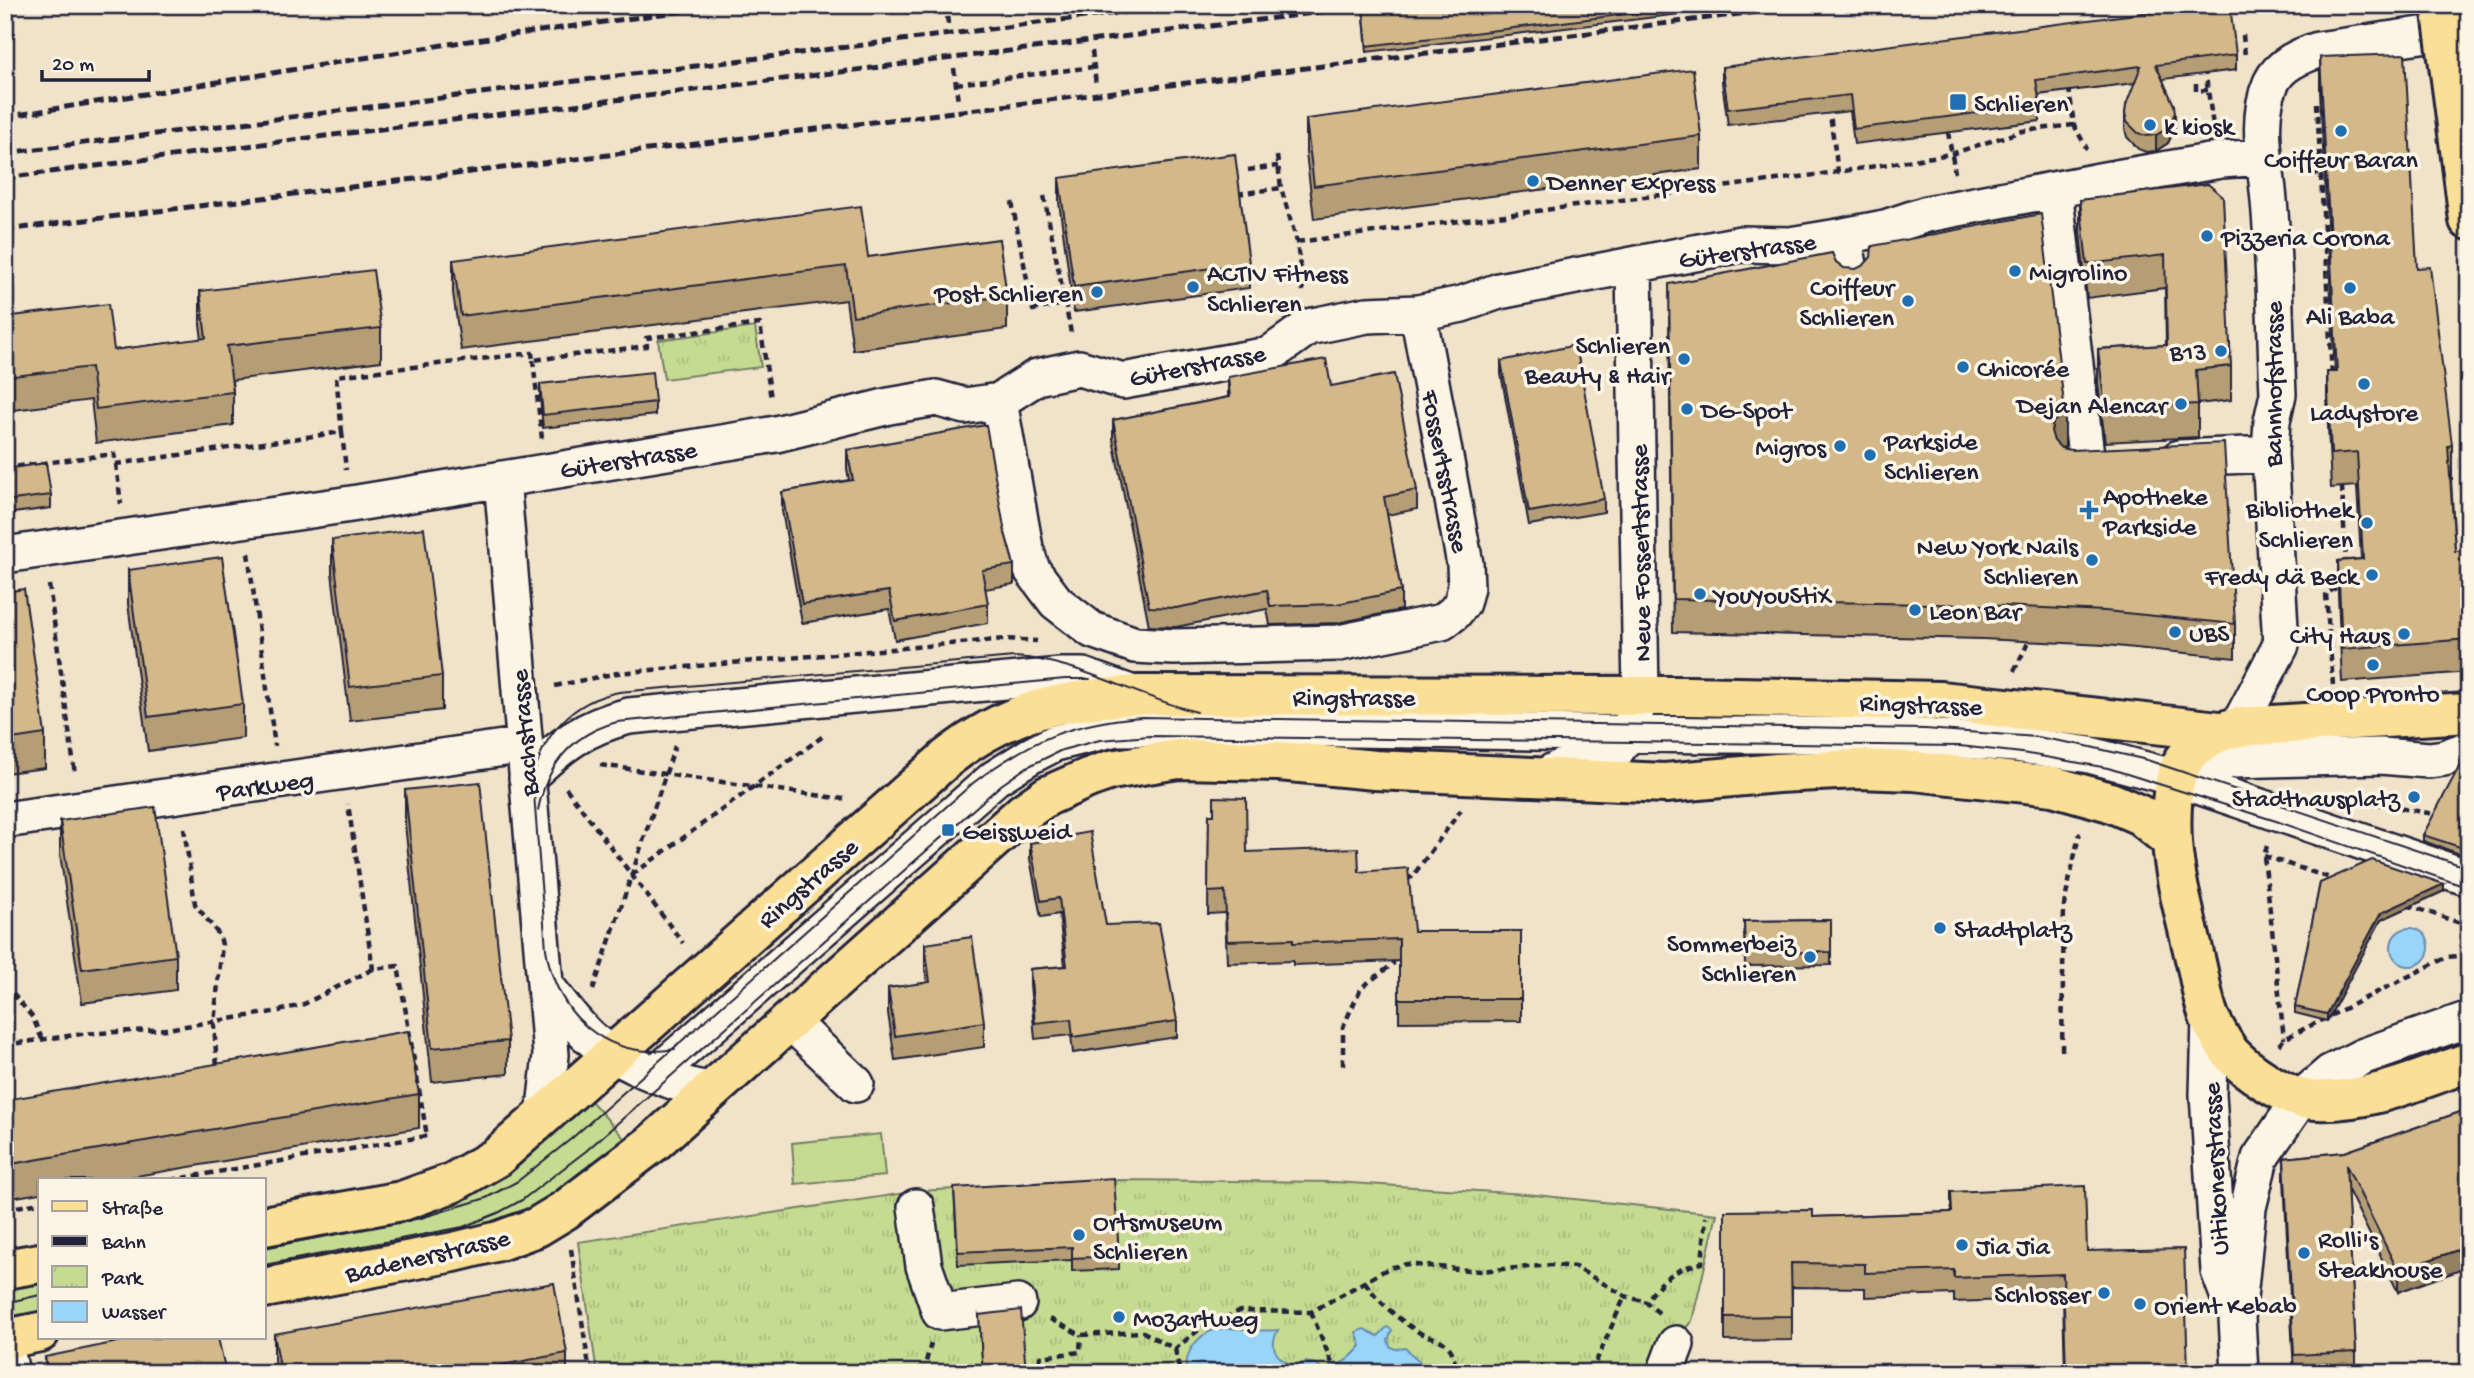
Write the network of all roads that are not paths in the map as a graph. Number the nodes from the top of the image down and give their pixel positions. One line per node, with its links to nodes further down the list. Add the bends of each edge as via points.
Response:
1 (2441, 5): 5 (main road, bridge)
2 (2469, 28): 3 (street, Bahnhofstrasse, via 2301,55 2271,83)
3 (2263, 157): 4 (street, Güterstrasse, via 2221,160); 11 (street, Bahnhofstrasse, via 2278,394)
4 (2054, 190): 6 (street, Güterstrasse, via 1927,214); 13 (street)
5 (2469, 220)
6 (1844, 236): 7 (street, Güterstrasse, via 1790,245 1741,244); 8 (street)
7 (1634, 267): 9 (street, Güterstrasse, via 1500,291); 17 (street, Neue Fossertstrasse)
8 (1853, 283)
9 (1418, 313): 10 (street, Güterstrasse, via 1367,315 1308,327 1269,355 1123,380 1079,368 1037,377); 10 (street, Fossertsstrasse, via 1465,564 1462,603 1442,622 1339,643 1272,646 1154,647 1092,630 1056,602 1032,570)
10 (999, 401): 14 (street, Güterstrasse, via 965,406 936,398 776,434)
11 (2270, 454): 12 (street); 20 (street, Bahnhofstrasse, via 2281,645)
12 (2152, 460)
13 (2090, 463)
14 (502, 479): 15 (street, Güterstrasse); 24 (street, Bachstrasse)
15 (5, 555)
16 (1138, 695): 17 (main road, Ringstrasse); 19 (street); 24 (street, via 1083,676 629,716 601,723 555,751); 35 (main road, Ringstrasse, via 1077,700 1026,712 965,744)
17 (1641, 696): 20 (main road, Ringstrasse, via 1941,701); 21 (street, Neue Fossertstrasse)
18 (2469, 713): 20 (main road, Ringstrasse)
19 (1235, 727): 21 (street); 37 (street, via 1116,728 1074,737 1030,755 977,792)
20 (2229, 729): 27 (main road, via 2186,758)
21 (1628, 734): 22 (street, via 1896,735); 26 (street, Neue Fossertstrasse, via 1611,758 1563,767)
22 (2015, 744): 25 (street); 27 (street, via 2090,755)
23 (2469, 749): 27 (street, via 2429,760 2381,756 2233,760)
24 (526, 762): 28 (street, Parkweg, via 343,772); 31 (street, Bachstrasse)
25 (1914, 771): 26 (main road, via 1858,769 1665,783); 29 (main road, via 2053,786 2110,802 2140,816)
26 (1541, 778): 34 (main road, via 1178,759 1111,770 1068,786 1024,812)
27 (2175, 778): 29 (main road); 30 (street)
28 (5, 820)
29 (2172, 841): 32 (main road)
30 (2469, 878)
31 (547, 987): 35 (street, via 587,1035); 41 (street, Bachstrasse, via 551,1055)
32 (2210, 1017): 40 (main road, via 2231,1054 2258,1078); 48 (street, Uitikonerstrasse, via 2208,1094 2219,1271)
33 (2469, 1019): 40 (street, Uitikonerstrasse, via 2364,1056 2330,1073)
34 (789, 1020): 38 (street); 39 (main road)
35 (613, 1052): 37 (street); 41 (main road, Ringstrasse)
36 (2469, 1062): 40 (main road, via 2402,1086 2337,1101)
37 (656, 1075): 39 (street)
38 (856, 1084)
39 (710, 1090): 46 (main road, Badenerstrasse, via 653,1143 537,1227 454,1252)
40 (2301, 1098): 48 (street, Uitikonerstrasse, via 2260,1157 2248,1208)
41 (544, 1117): 43 (main road, via 497,1157 452,1183 402,1201)
42 (916, 1207): 47 (street, via 925,1266 940,1312)
43 (266, 1226)
44 (38, 1263): 45 (main road)
45 (5, 1269)
46 (266, 1288)
47 (1018, 1303)
48 (2237, 1318): 53 (street, Uitikonerstrasse)
49 (38, 1332): 50 (main road)
50 (5, 1339)
51 (5, 1345): 52 (street)
52 (11, 1373)
53 (2240, 1373)

